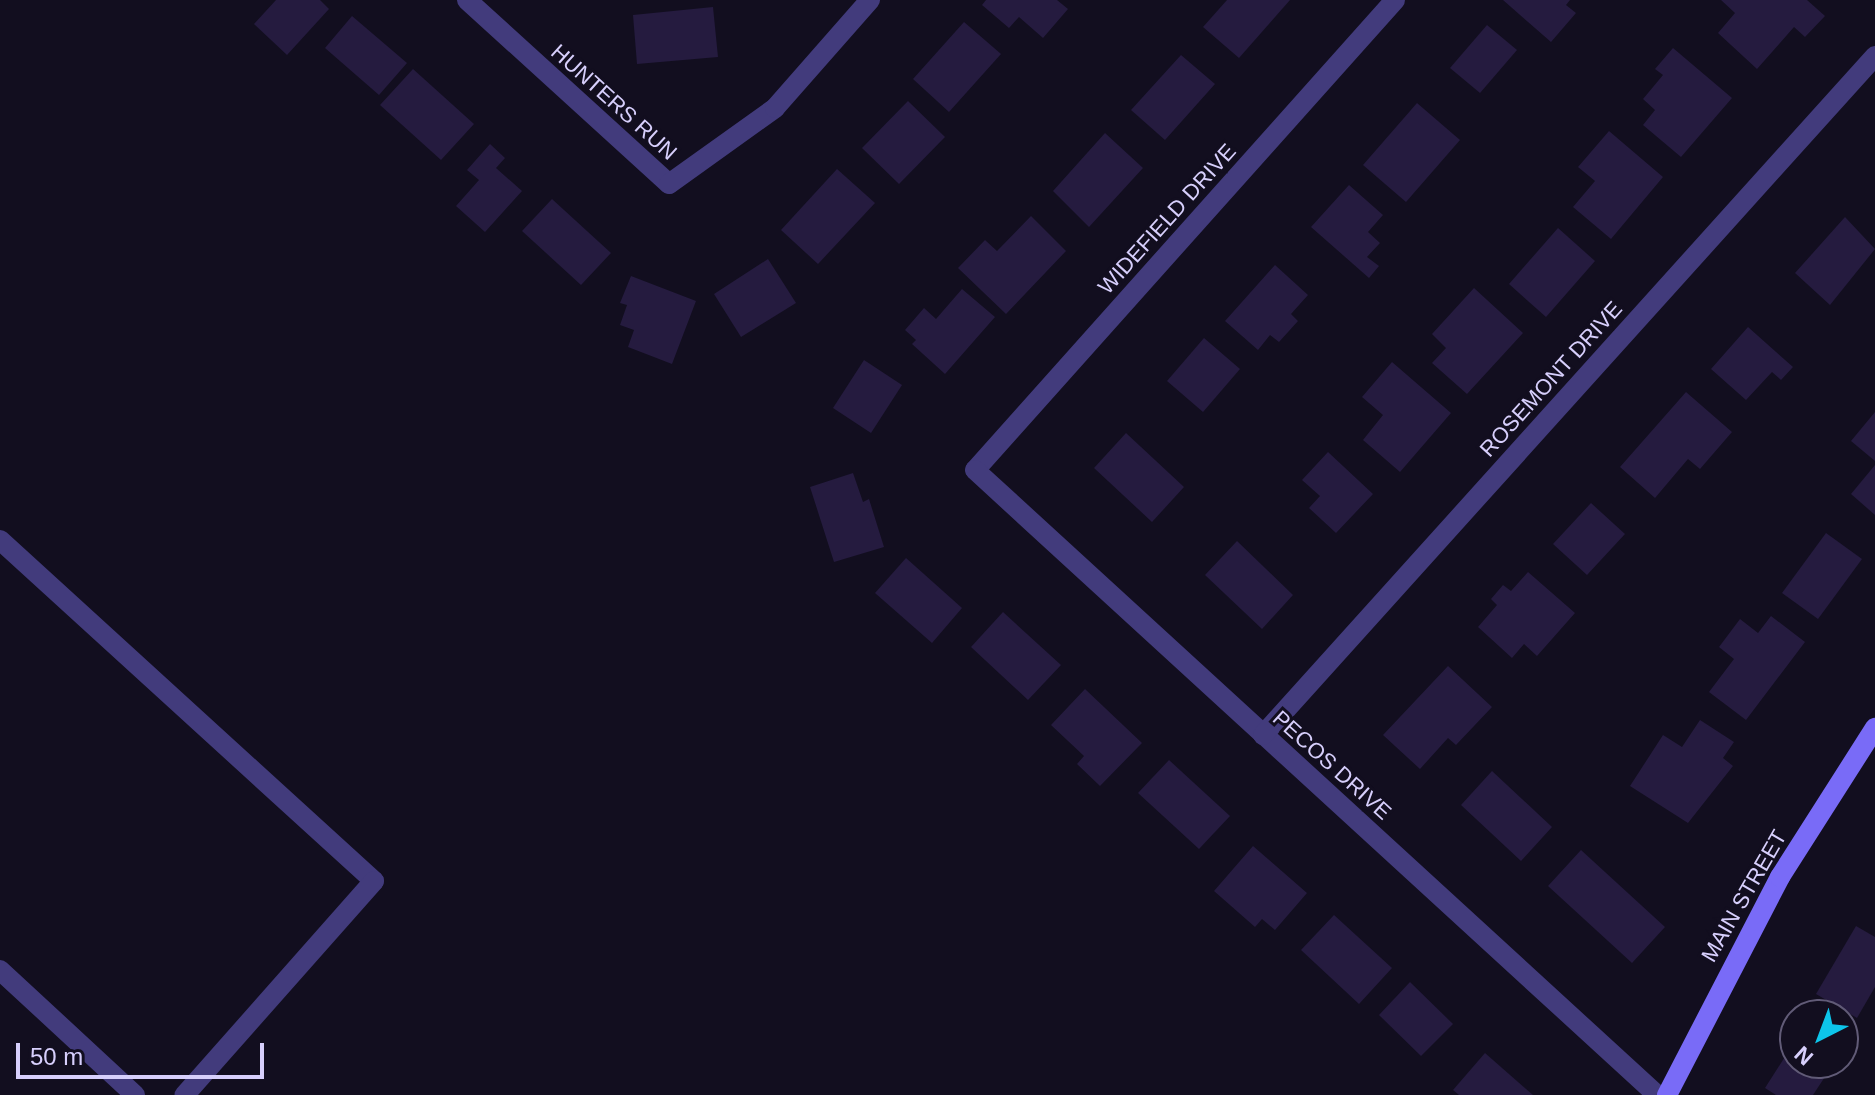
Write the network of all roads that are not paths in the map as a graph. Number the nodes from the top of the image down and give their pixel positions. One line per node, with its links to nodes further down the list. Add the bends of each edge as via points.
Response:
1 (467, 0): 2 (street, HUNTERS RUN, via 669,184 775,108)
2 (870, 0)
3 (1395, 0): 5 (street, WIDEFIELD DRIVE)
4 (1875, 56): 8 (street, ROSEMONT DRIVE)
5 (975, 470): 8 (street, PECOS DRIVE)
6 (0, 540): 11 (street, via 374,881)
7 (1875, 728): 13 (main road, MAIN STREET, via 1780,877)
8 (1263, 735): 12 (street, PECOS DRIVE)
9 (0, 970): 10 (street)
10 (135, 1095)
11 (185, 1095)
12 (1657, 1095)
13 (1667, 1095)

